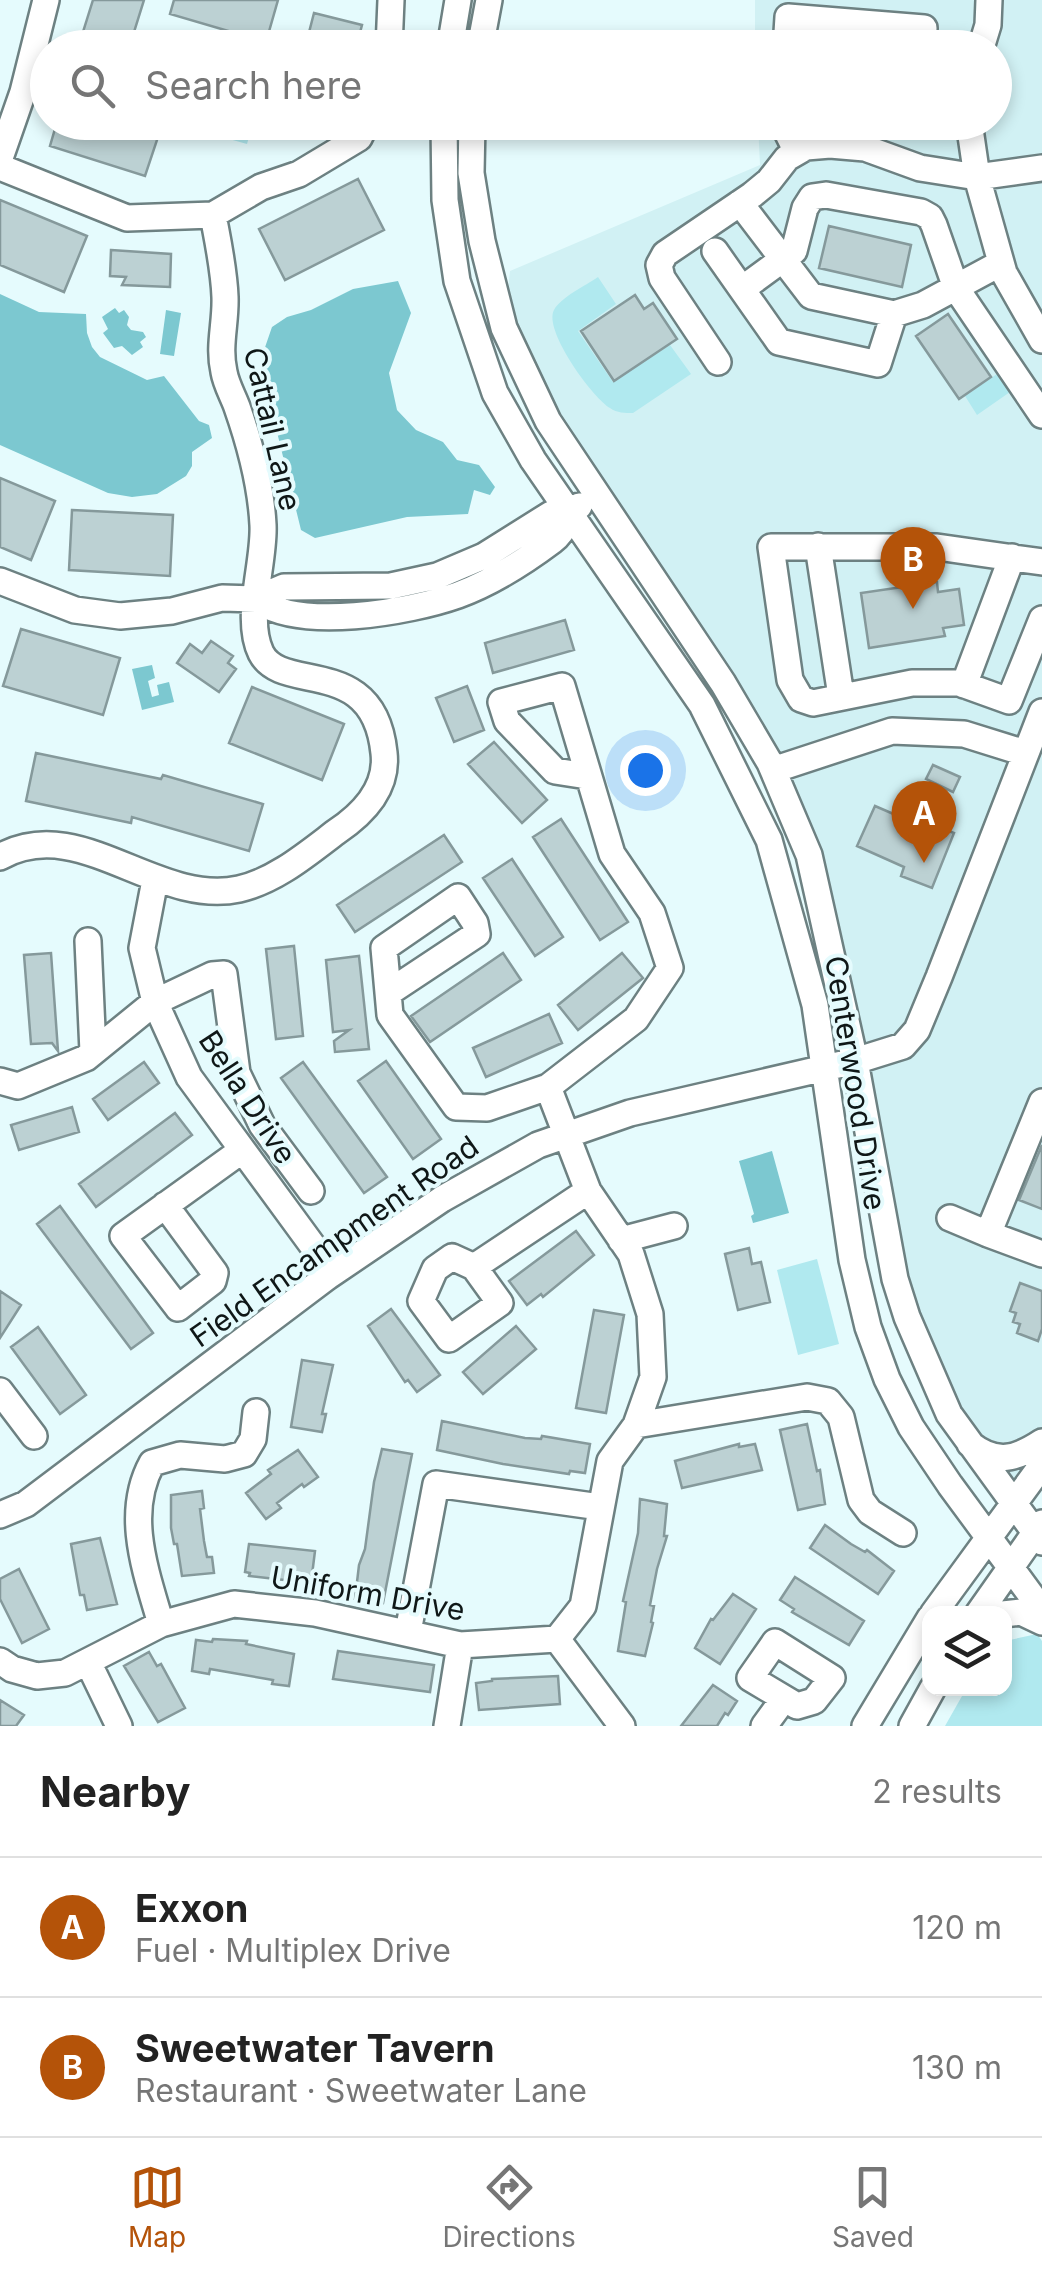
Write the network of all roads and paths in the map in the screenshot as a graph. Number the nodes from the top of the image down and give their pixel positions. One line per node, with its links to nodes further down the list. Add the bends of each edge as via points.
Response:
1 (46, 0): 7 (street)
2 (391, 0): 8 (street)
3 (458, 0): 9 (street)
4 (490, 0): 10 (street)
5 (989, 0): 14 (street)
6 (824, 20): 11 (street, via 788,17); 12 (street); 13 (street)
7 (38, 30)
8 (390, 30)
9 (453, 30)
10 (484, 30)
11 (787, 30)
12 (823, 30)
13 (924, 30)
14 (986, 30)
15 (30, 61): 22 (street)
16 (355, 140): 27 (street)
17 (444, 140): 38 (street, Centerwood Drive, via 457,281 475,343 495,393)
18 (472, 140): 37 (street, Centerwood Drive, via 479,224 504,328 548,422)
19 (791, 140): 21 (street)
20 (972, 140): 25 (street)
21 (797, 152): 25 (street, via 830,145 865,148 920,168); 26 (street)
22 (0, 158)
23 (0, 167): 27 (street, via 128,218)
24 (1042, 168): 25 (street)
25 (977, 176): 30 (street)
26 (740, 203): 29 (street); 35 (street, via 659,265)
27 (214, 214): 43 (street, Cattail Lane, via 225,299 224,374 247,442 263,526)
28 (715, 251): 32 (street)
29 (782, 260): 31 (street, via 794,251 804,208 826,195 930,217); 32 (street); 33 (street, via 811,296)
30 (1001, 263): 31 (street); 34 (street)
31 (956, 288): 33 (street); 36 (street)
32 (742, 289): 33 (street, via 779,342 878,364)
33 (894, 314)
34 (1042, 340)
35 (718, 362)
36 (1042, 415)
37 (595, 494): 38 (street); 52 (street, Centerwood Drive)
38 (569, 514): 43 (street, via 550,514 438,576 391,586 284,587); 61 (street, Centerwood Drive, via 702,705 755,808 798,938)
39 (818, 546): 40 (street, via 938,547); 48 (street); 48 (street, via 771,547 790,680 802,699)
40 (1012, 557): 41 (street); 46 (street)
41 (1042, 562)
42 (6, 584): 43 (street, via 76,610 120,616 172,612 222,598); 44 (street)
43 (256, 599): 55 (street, Cattail Lane, via 262,656 290,673 344,685 361,699 382,738 382,780 349,824 275,874 220,892)
44 (0, 610)
45 (1042, 619): 46 (street, via 1009,701)
46 (964, 685): 47 (street)
47 (886, 687): 48 (street); 50 (street)
48 (841, 696)
49 (1042, 712): 51 (street, Field Encampment Road)
50 (892, 731): 51 (street, via 964,734); 52 (street)
51 (1025, 753): 60 (street, Field Encampment Road, via 917,1030 904,1046)
52 (773, 770): 60 (street, Centerwood Drive, via 808,855)
53 (587, 776): 53 (street, via 562,686 501,702 507,721 555,771); 63 (street, via 612,854 652,913 670,968 636,1020)
54 (0, 858): 55 (street, via 39,845 76,848)
55 (155, 880): 58 (street, Bella Drive, via 142,948)
56 (88, 941): 59 (street)
57 (388, 993): 63 (street, via 390,1014 456,1107 487,1108)
58 (155, 1002): 59 (street); 65 (street, via 224,974 236,1073); 67 (street, Bella Drive, via 189,1077)
59 (94, 1052): 62 (street, via 18,1086)
60 (855, 1061): 61 (street, Field Encampment Road); 82 (street, Centerwood Drive, via 894,1279 930,1372)
61 (823, 1068): 66 (street, Field Encampment Road); 90 (street, Centerwood Drive, via 868,1328 911,1427)
62 (0, 1081)
63 (548, 1087): 66 (street)
64 (1042, 1102): 73 (street)
65 (262, 1125): 67 (street); 68 (street)
66 (568, 1134): 69 (street); 77 (street, Field Encampment Road, via 465,1184)
67 (238, 1147): 70 (street); 77 (street, Bella Drive, via 318,1253)
68 (311, 1191)
69 (588, 1191): 74 (street); 76 (street)
70 (164, 1205): 70 (street, via 123,1236 178,1308 215,1273)
71 (950, 1218): 73 (street)
72 (674, 1226): 74 (street)
73 (988, 1234): 75 (street)
74 (621, 1240): 80 (street, via 650,1314 653,1377)
75 (1042, 1254)
76 (474, 1267)
77 (327, 1278): 87 (street, Field Encampment Road, via 26,1504)
78 (4, 1405): 81 (street)
79 (256, 1412): 97 (street, via 244,1454 180,1455 152,1463 143,1480 138,1543)
80 (636, 1426): 86 (street, via 610,1461); 89 (street, via 807,1397 828,1401 841,1416 861,1500)
81 (34, 1436)
82 (966, 1440): 83 (street, via 1002,1459); 85 (street, Centerwood Drive)
83 (1042, 1442)
84 (1042, 1465): 85 (street)
85 (1012, 1502): 88 (street, Centerwood Drive); 90 (street)
86 (600, 1507): 99 (street, via 436,1484); 100 (street, via 583,1606)
87 (0, 1515)
88 (1040, 1532): 91 (street)
89 (902, 1534)
90 (987, 1537): 91 (street, Centerwood Drive); 92 (street)
91 (1010, 1567): 93 (street); 94 (street, Centerwood Drive)
92 (938, 1606)
93 (983, 1606)
94 (1042, 1610)
95 (1012, 1613): 96 (street)
96 (1042, 1622)
97 (160, 1624): 99 (street, Uniform Drive, via 234,1604); 103 (street, Uniform Drive)
98 (922, 1631): 110 (street)
99 (408, 1632): 101 (street, Uniform Drive)
100 (556, 1639): 101 (street, Uniform Drive); 108 (street)
101 (460, 1645): 107 (street)
102 (0, 1660): 103 (street, Uniform Drive, via 37,1676)
103 (88, 1662): 106 (street)
104 (929, 1696): 111 (street)
105 (783, 1700): 109 (street)
106 (119, 1726)
107 (447, 1726)
108 (622, 1726)
109 (764, 1726)
110 (865, 1726)
111 (912, 1726)

